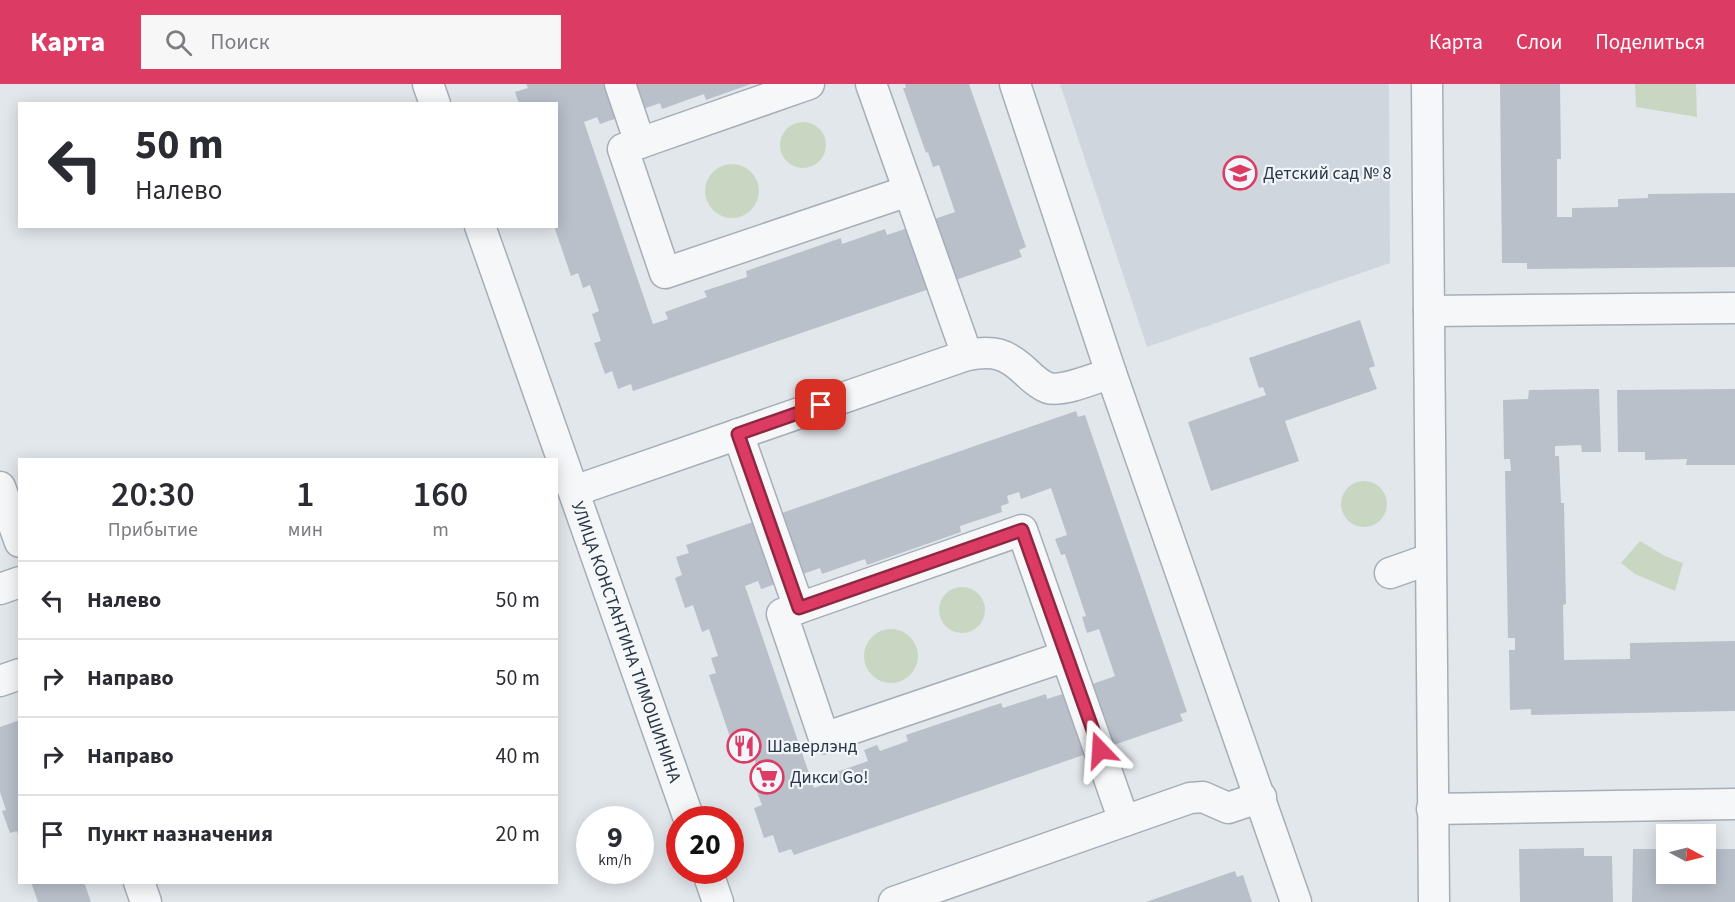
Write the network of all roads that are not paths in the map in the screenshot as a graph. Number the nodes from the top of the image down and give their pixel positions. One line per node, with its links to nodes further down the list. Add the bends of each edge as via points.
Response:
1 (428, 84): 7 (street)
2 (620, 84): 8 (street)
3 (809, 84): 8 (street)
4 (871, 84): 9 (street)
5 (1015, 84): 14 (street)
6 (1427, 84): 12 (street)
7 (434, 102)
8 (640, 143): 9 (street, via 623,149 665,273)
9 (908, 191): 13 (street)
10 (481, 228): 17 (street, УЛИЦА КОНСТАНТИНА ТИМОШИНИНА)
11 (1735, 308): 12 (street)
12 (1429, 311): 19 (street)
13 (967, 355): 14 (street, via 1000,354 1047,388 1056,389); 15 (street)
14 (1111, 373): 27 (street)
15 (738, 434): 17 (street); 23 (street)
16 (0, 487): 18 (street)
17 (574, 490): 29 (street, УЛИЦА КОНСТАНТИНА ТИМОШИНИНА)
18 (18, 536)
19 (1430, 559): 20 (street); 30 (street)
20 (1390, 573)
21 (18, 583): 22 (street)
22 (0, 589)
23 (799, 608): 24 (street, via 1022,530); 24 (street, via 782,614 824,738)
24 (1066, 656): 31 (street)
25 (18, 675): 26 (street)
26 (0, 681)
27 (1261, 797): 31 (street, via 1228,808 1203,797 1190,798); 37 (street)
28 (1735, 804): 30 (street)
29 (684, 806)
30 (1432, 809): 38 (street)
31 (1124, 821): 34 (street)
32 (140, 884): 35 (street)
33 (712, 884): 36 (street)
34 (897, 901)
35 (146, 902)
36 (718, 902)
37 (1296, 902)
38 (1434, 902)

